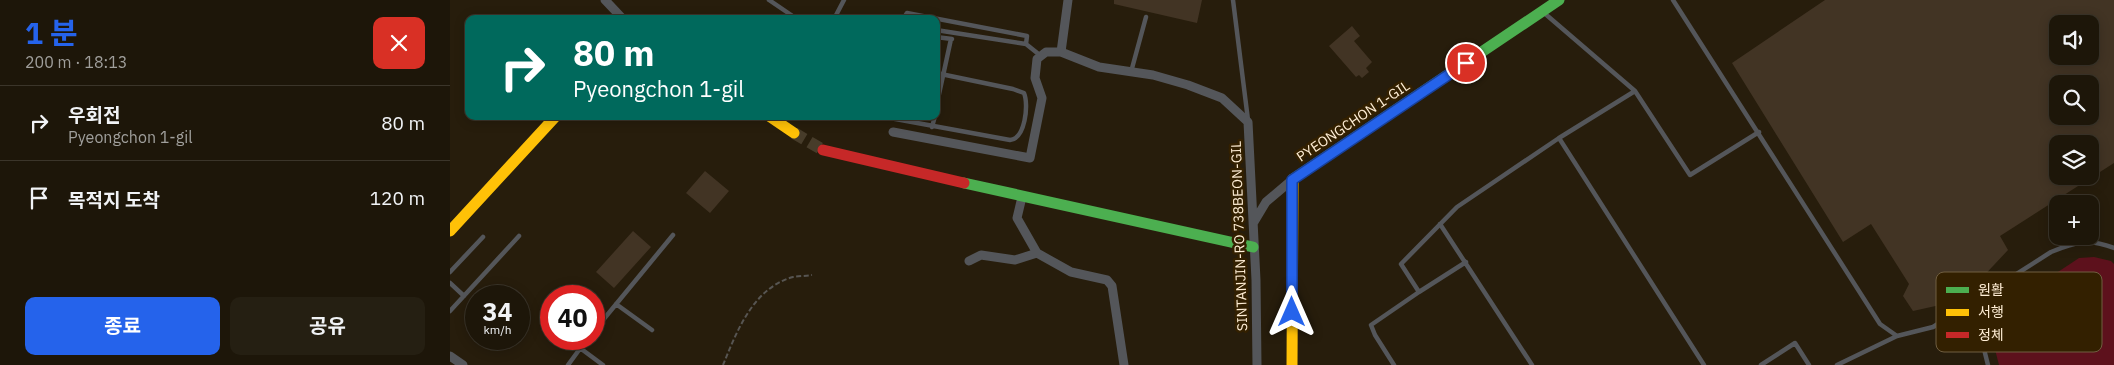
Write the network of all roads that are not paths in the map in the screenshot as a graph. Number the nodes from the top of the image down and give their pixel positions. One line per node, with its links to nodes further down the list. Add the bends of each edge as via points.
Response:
1 (605, 0): 9 (street)
2 (769, 0): 10 (lane)
3 (844, 0): 11 (lane)
4 (1068, 0): 21 (street)
5 (1233, 0): 32 (lane)
6 (1559, 0): 8 (street, PYEONGCHON 1-GIL)
7 (1673, 0): 36 (lane)
8 (1543, 12): 27 (lane); 39 (street, PYEONGCHON 1-GIL)
9 (619, 15)
10 (791, 15)
11 (836, 15)
12 (906, 15): 13 (lane)
13 (917, 15)
14 (1146, 17): 23 (lane)
15 (940, 19): 20 (lane, via 1027,36)
16 (940, 31): 17 (lane)
17 (952, 33): 19 (lane); 20 (lane)
18 (940, 38): 19 (lane)
19 (951, 39): 25 (lane)
20 (1026, 44): 22 (lane)
21 (1061, 52): 22 (street, via 1046,52); 23 (street, SINTANJIN-RO 738BEON-GIL, via 1099,68)
22 (1041, 56): 35 (street, via 1037,59 1035,78 1042,98 1030,158)
23 (1131, 72): 32 (street, SINTANJIN-RO 738BEON-GIL, via 1153,75 1222,98)
24 (940, 74): 25 (lane)
25 (943, 75): 26 (lane); 33 (lane, via 1024,93 1022,133 1010,140)
26 (940, 89)
27 (1634, 91): 36 (lane, via 1690,175); 37 (lane)
28 (552, 120): 43 (street)
29 (778, 120): 34 (street)
30 (898, 120): 33 (lane)
31 (933, 120): 33 (lane)
32 (1248, 122): 41 (street, SINTANJIN-RO 738BEON-GIL)
33 (932, 127)
34 (794, 132)
35 (893, 132)
36 (1759, 132): 62 (lane, via 1880,324)
37 (1559, 138): 42 (lane, via 1457,207); 75 (lane)
38 (823, 150): 40 (street)
39 (1292, 180): 41 (street, via 1266,202); 72 (street, PYEONGCHON 1-GIL)
40 (1022, 197): 47 (street); 49 (street, via 1018,218)
41 (1253, 222): 47 (street, SINTANJIN-RO 738BEON-GIL)
42 (1440, 224): 51 (lane); 55 (lane, via 1401,264)
43 (450, 231)
44 (673, 235): 57 (lane)
45 (519, 236): 56 (lane)
46 (483, 237): 52 (lane)
47 (1253, 247): 71 (street, SINTANJIN-RO 738BEON-GIL)
48 (2114, 248): 53 (lane, via 2089,241 2068,245 2050,252)
49 (1037, 253): 50 (street, via 1015,260 981,256); 70 (street, via 1071,272 1107,280 1112,286)
50 (969, 261)
51 (1466, 262): 55 (lane); 74 (lane)
52 (450, 272)
53 (2019, 272)
54 (450, 283): 56 (lane)
55 (1419, 292): 73 (lane, via 1371,325)
56 (464, 296): 58 (lane)
57 (616, 304): 59 (lane); 61 (lane)
58 (450, 311)
59 (605, 318)
60 (1936, 326): 62 (lane)
61 (652, 330)
62 (1897, 336): 78 (lane)
63 (579, 350): 68 (lane)
64 (583, 350): 69 (lane)
65 (1985, 352): 79 (lane)
66 (450, 356): 67 (street)
67 (463, 365)
68 (568, 365)
69 (603, 365)
70 (1124, 365)
71 (1257, 365)
72 (1292, 365)
73 (1394, 365)
74 (1532, 365)
75 (1704, 365)
76 (1761, 365): 77 (lane, via 1795,343)
77 (1809, 365)
78 (1837, 365)
79 (1988, 365)

